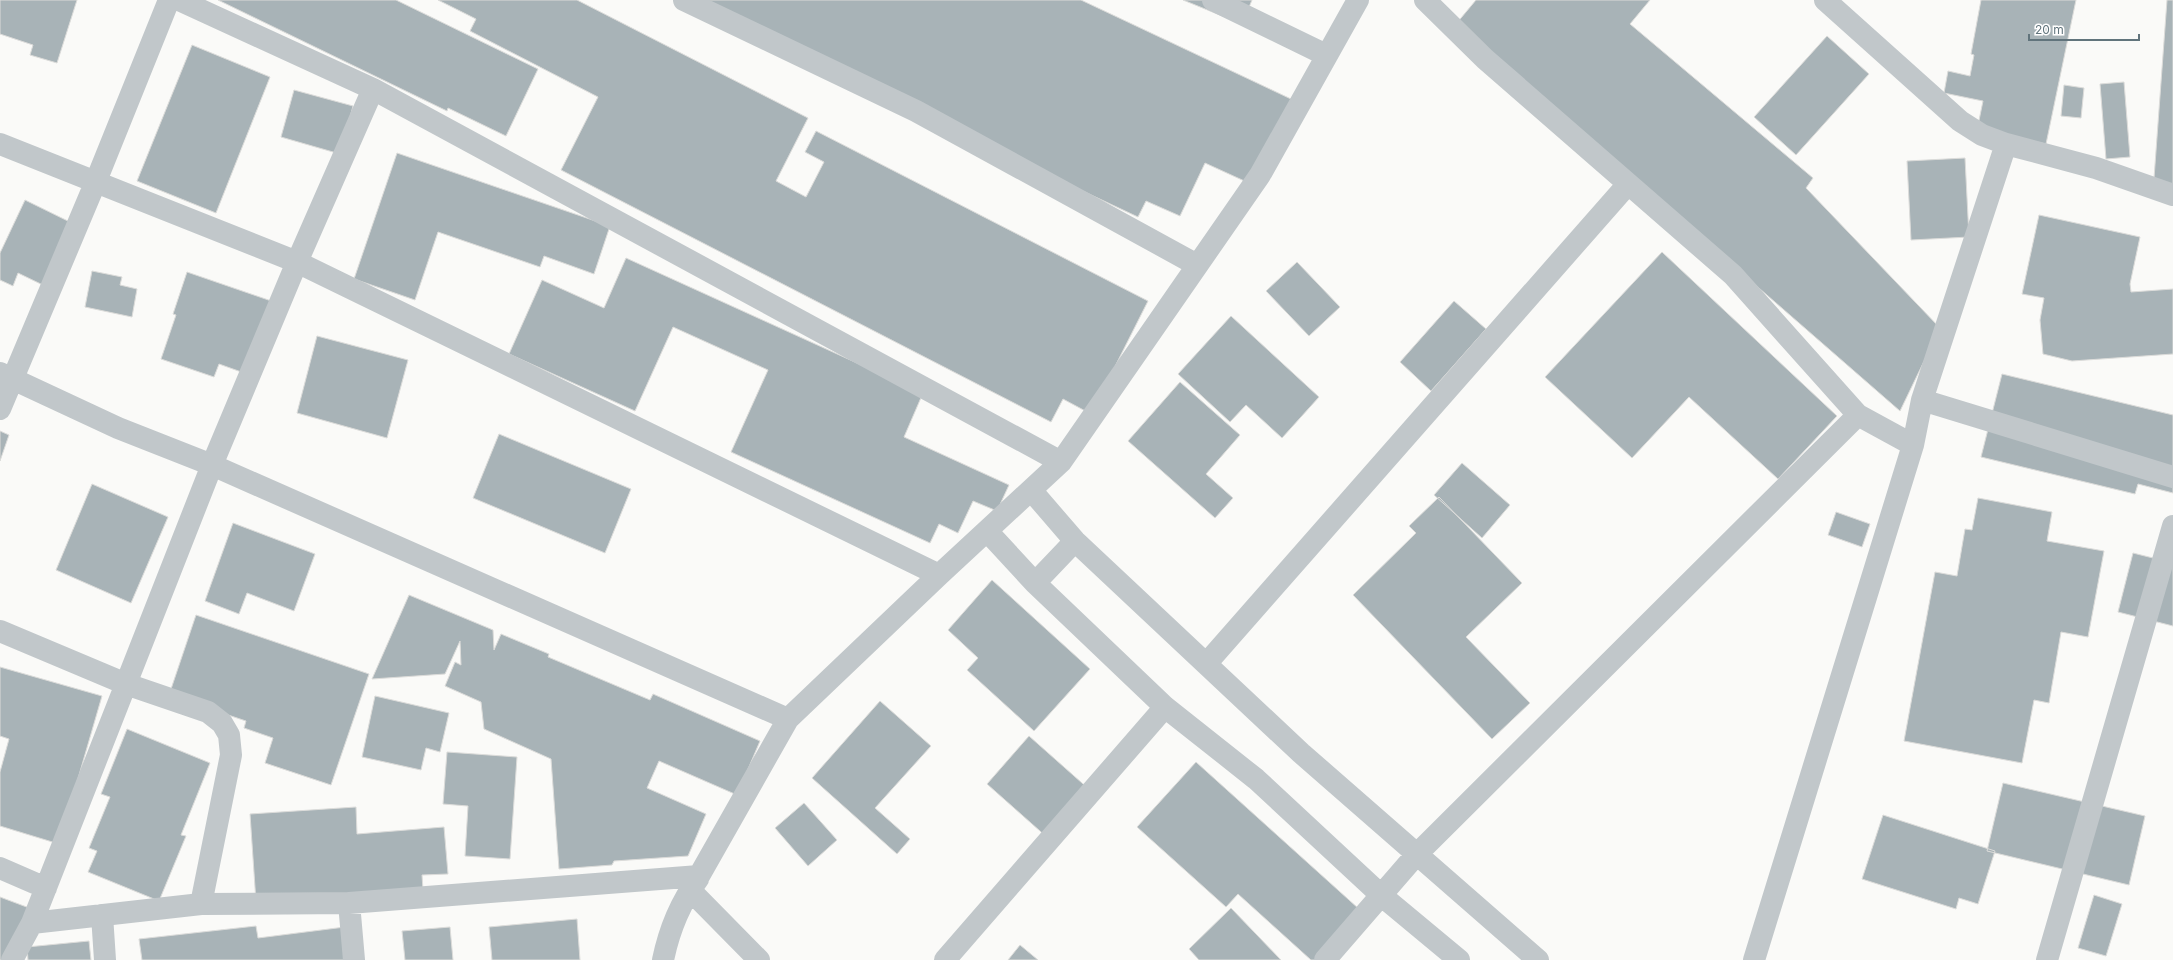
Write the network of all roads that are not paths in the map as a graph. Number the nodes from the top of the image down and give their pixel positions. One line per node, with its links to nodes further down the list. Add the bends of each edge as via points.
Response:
1 (169, 0): 12 (street)
2 (179, 0): 9 (street)
3 (684, 0): 16 (street, via 916,111)
4 (1213, 0): 8 (street)
5 (1358, 0): 8 (street)
6 (1825, 0): 11 (street, via 1960,121 1982,136)
7 (1437, 4): 13 (street, via 1485,58)
8 (1326, 55): 16 (street, via 1260,175)
9 (373, 89): 15 (street); 22 (street)
10 (0, 144): 12 (street)
11 (2006, 144): 14 (street, via 2096,168); 18 (street)
12 (96, 181): 15 (street); 17 (street)
13 (1628, 184): 20 (street, via 1733,275); 32 (street)
14 (2173, 195)
15 (297, 262): 23 (street); 29 (street)
16 (1197, 265): 22 (street)
17 (6, 375): 19 (street); 23 (street, via 118,428)
18 (1922, 400): 21 (street); 24 (street)
19 (0, 409)
20 (1858, 415): 21 (street); 36 (street)
21 (1912, 445): 54 (street)
22 (1061, 462): 25 (street)
23 (212, 465): 33 (street); 35 (street)
24 (2173, 476)
25 (1032, 490): 27 (street); 28 (street)
26 (2173, 526): 55 (street)
27 (988, 532): 29 (street); 30 (street)
28 (1075, 542): 30 (street); 32 (street)
29 (939, 575): 35 (street)
30 (1035, 583): 34 (street)
31 (0, 631): 33 (street)
32 (1206, 664): 36 (street)
33 (126, 684): 39 (street); 42 (street, via 208,712 222,724 229,735 231,755)
34 (1165, 707): 40 (street, via 1256,779); 50 (street)
35 (788, 719): 38 (street)
36 (1416, 855): 40 (street); 53 (street)
37 (0, 868): 39 (street)
38 (694, 883): 41 (street); 48 (street, via 668,936); 49 (street)
39 (46, 888): 44 (street)
40 (1382, 896): 51 (street); 52 (street)
41 (349, 903): 42 (street); 47 (street)
42 (201, 904): 43 (street)
43 (102, 915): 44 (street); 46 (street)
44 (32, 923): 45 (street)
45 (12, 960)
46 (105, 960)
47 (354, 960)
48 (663, 960)
49 (760, 960)
50 (944, 960)
51 (1325, 960)
52 (1459, 960)
53 (1538, 960)
54 (1754, 960)
55 (2048, 960)

